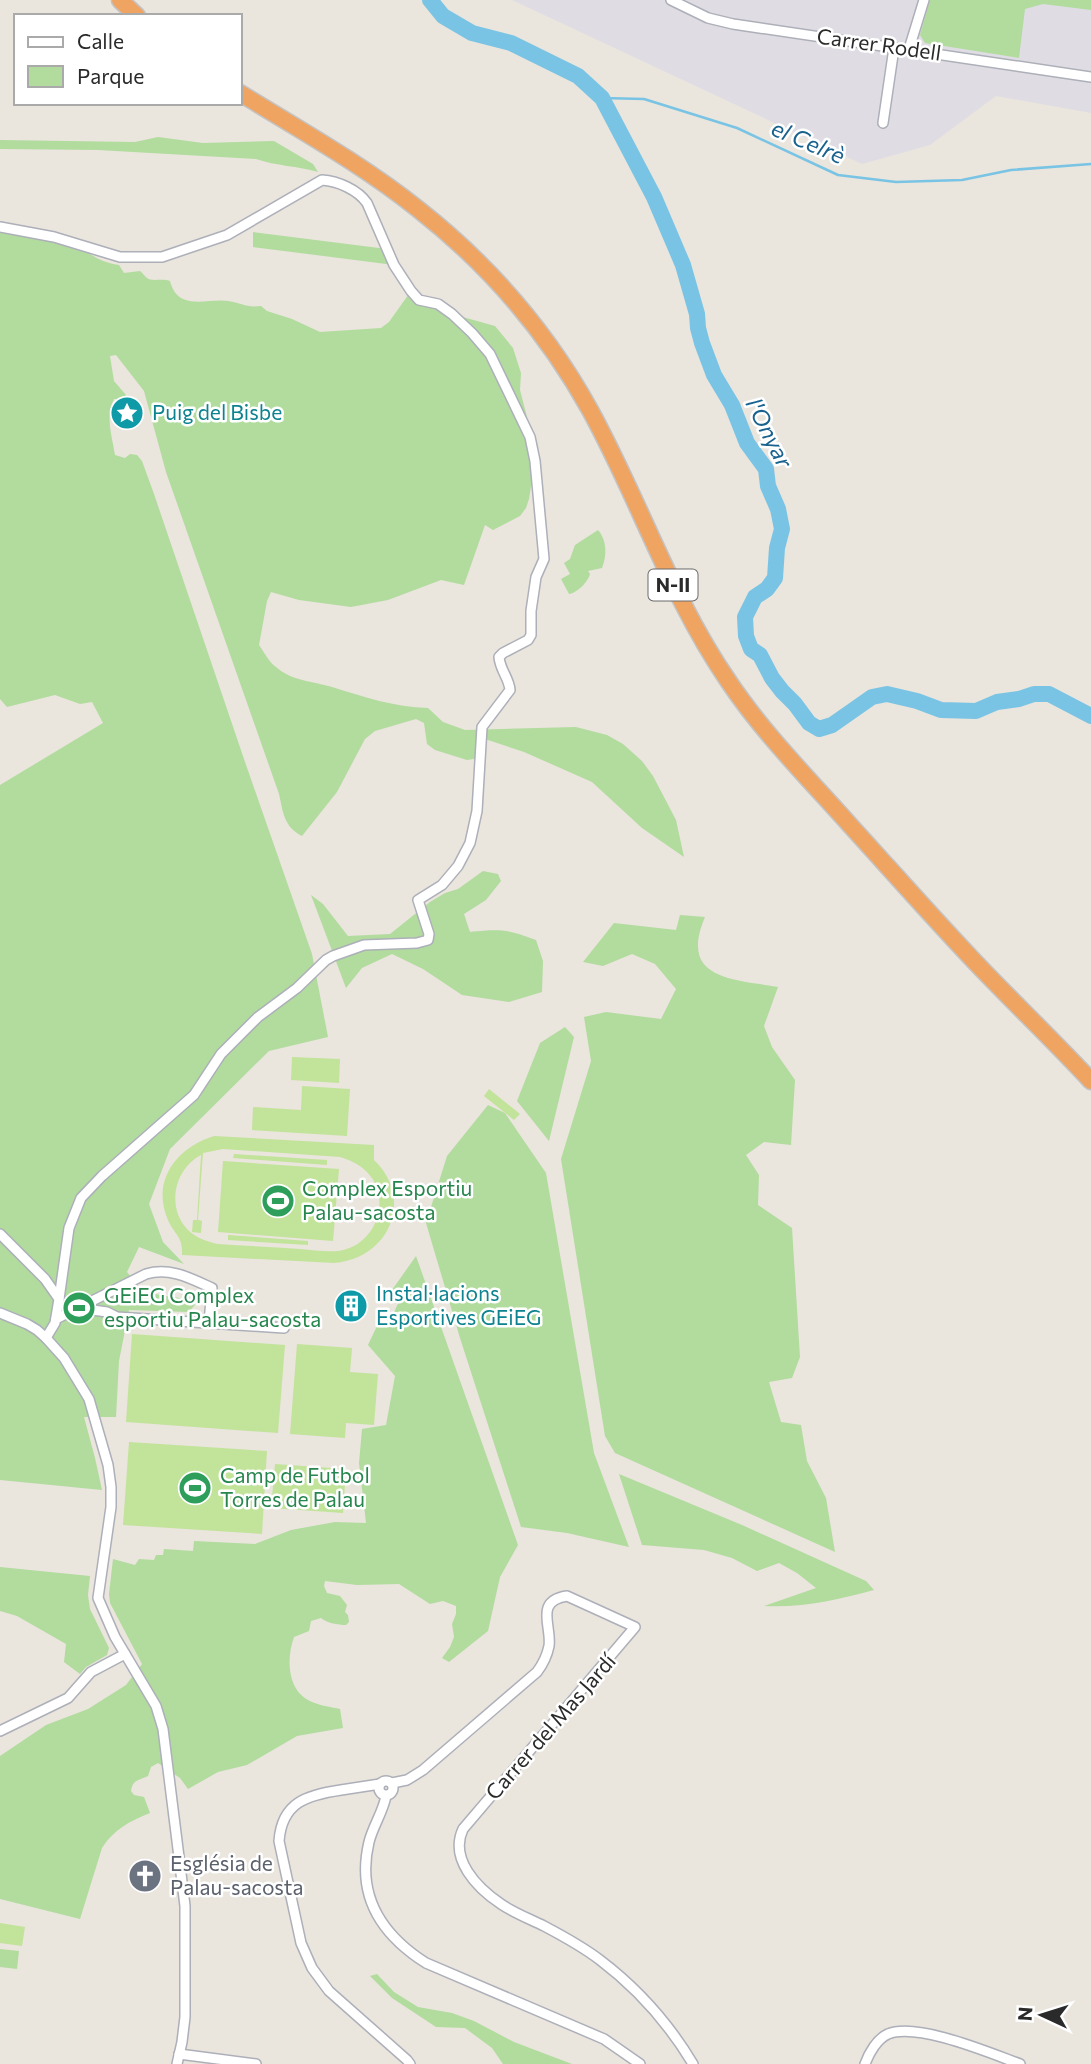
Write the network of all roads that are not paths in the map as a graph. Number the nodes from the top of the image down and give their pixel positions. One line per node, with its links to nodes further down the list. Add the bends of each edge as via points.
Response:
1 (671, 0): 5 (street, Carrer Rodell, via 733,24)
2 (923, 0): 6 (street)
3 (121, 1): 4 (highway)
4 (135, 14)
5 (894, 48): 6 (street, Carrer Rodell); 9 (street)
6 (909, 49): 7 (street, Carrer Rodell)
7 (1091, 77)
8 (242, 94): 11 (highway, N-II, via 417,208 518,306 579,391 709,653 753,716 974,961)
9 (883, 123)
10 (0, 227): 13 (street, via 120,257 162,257 227,235 322,180 343,185 367,203 394,265 419,300 438,304 452,314 490,354 530,437 544,559 536,577 531,635 499,657 510,690 482,727 477,811 470,843 442,885 418,900 428,940 363,945 342,952 258,1017 221,1054 194,1095 81,1198 69,1228)
11 (1091, 1081)
12 (0, 1234): 13 (street)
13 (59, 1299): 16 (street)
14 (78, 1308): 16 (street); 17 (street, via 117,1317); 17 (street, via 159,1270 212,1288)
15 (0, 1312): 19 (street)
16 (56, 1319): 19 (street)
17 (209, 1323): 18 (street)
18 (284, 1328)
19 (46, 1338): 20 (street, via 89,1399 108,1465 111,1507 98,1598)
20 (125, 1654): 21 (street, via 91,1672 68,1698); 25 (street, via 156,1706 163,1729 185,1906 185,2017)
21 (0, 1731)
22 (392, 1783): 23 (street); 24 (street, via 393,1792); 29 (street, Carrer del Mas Jardí, via 423,1770 537,1672 549,1647 546,1617 554,1600 567,1596 635,1627 463,1829 459,1856 501,1905 578,1946 631,1987 677,2038)
23 (380, 1784): 24 (street, via 380,1793); 27 (street, via 306,1797 287,1813 279,1841 301,1944 312,1968 329,1991)
24 (386, 1796): 28 (street, via 368,1846 367,1880 376,1913 393,1938 426,1962 604,2039)
25 (178, 2059): 26 (street)
26 (256, 2064)
27 (410, 2064)
28 (640, 2064)
29 (693, 2064)
30 (865, 2064): 31 (street, via 880,2039 898,2032 952,2040)
31 (1020, 2064)

